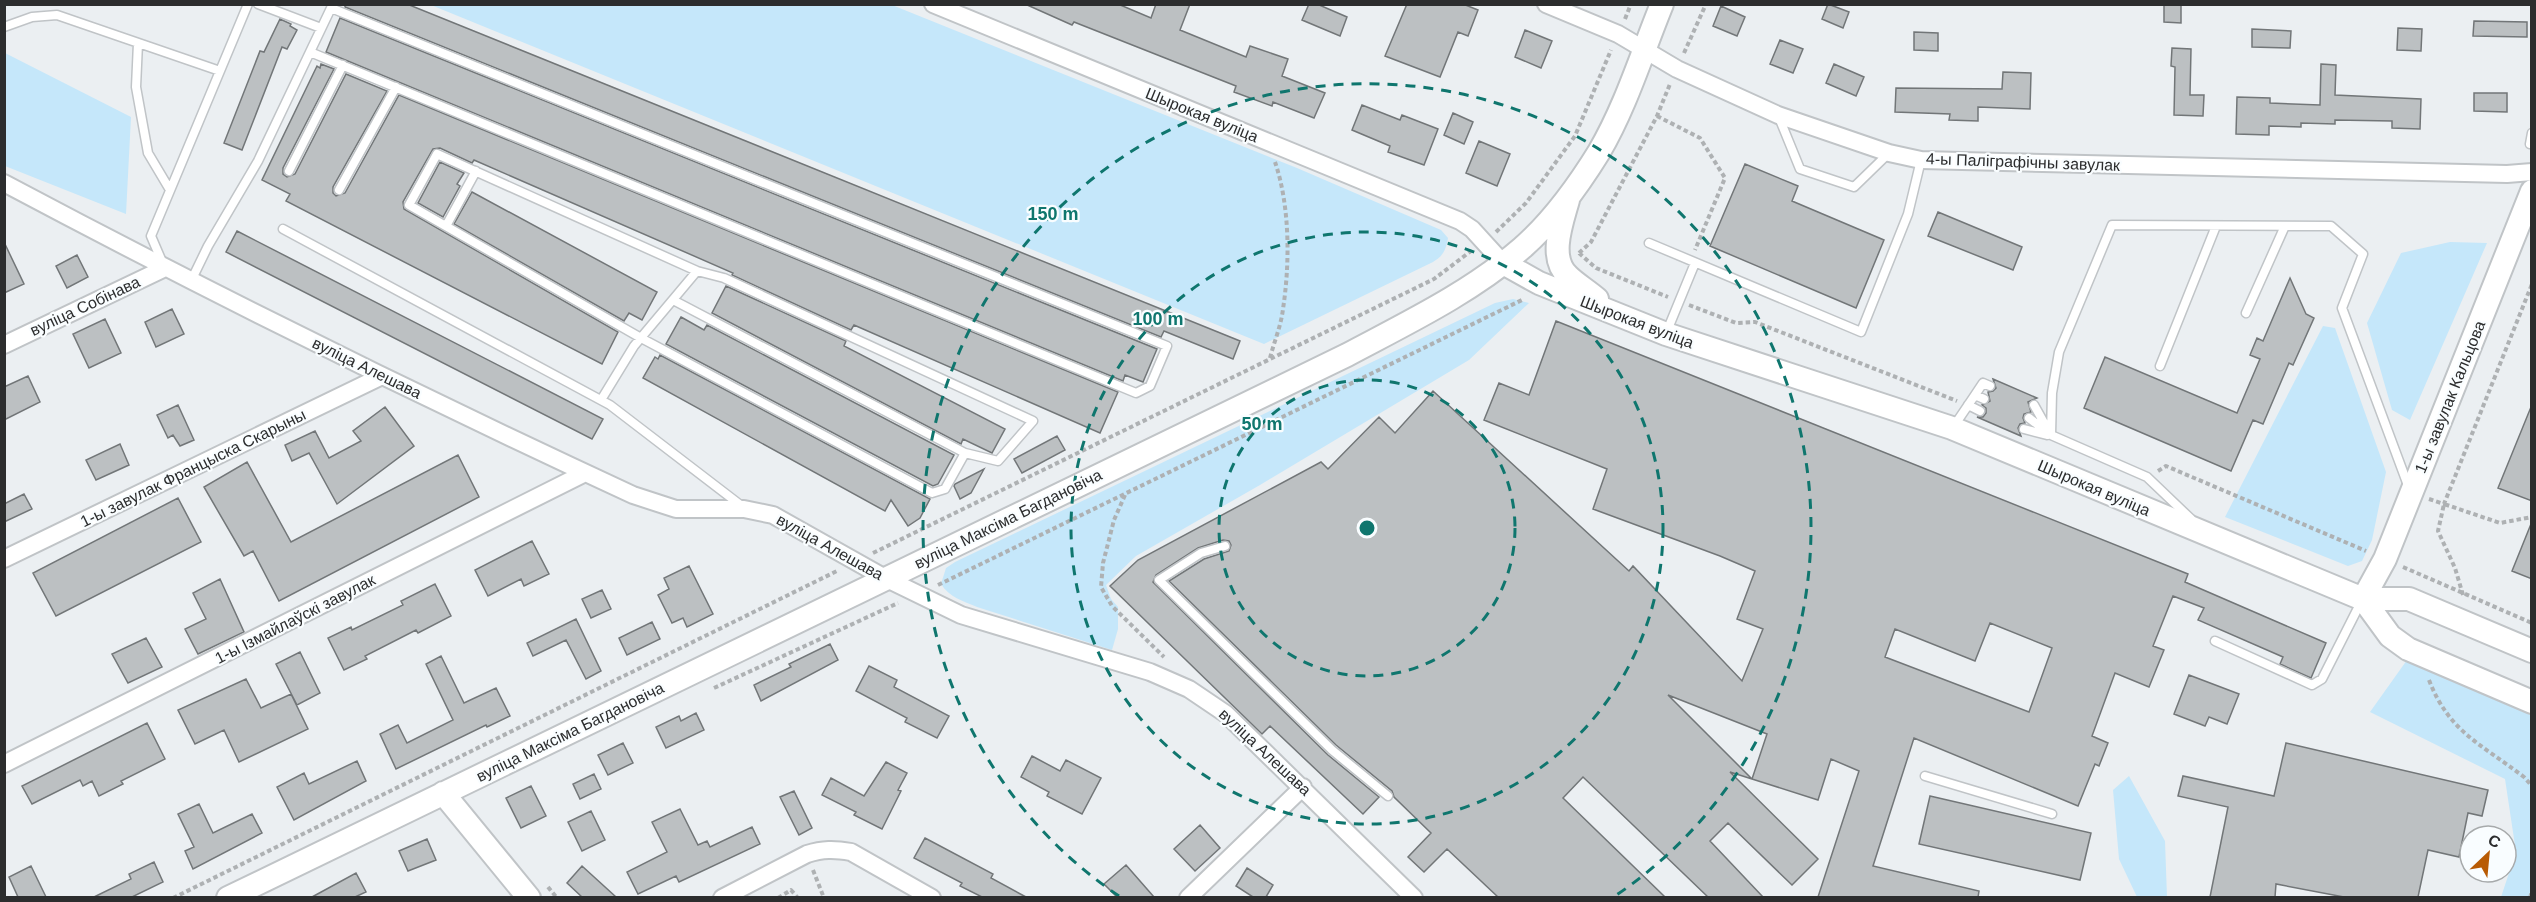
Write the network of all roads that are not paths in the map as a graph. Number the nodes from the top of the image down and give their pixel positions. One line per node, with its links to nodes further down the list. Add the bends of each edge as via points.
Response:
1 (248, 4): 12 (lane)
2 (258, 4): 7 (lane)
3 (933, 4): 33 (street, Шырокая вуліца, via 1460,222 1472,229)
4 (1546, 4): 9 (street, 4-ы Паліграфічны завулак, via 1618,34)
5 (1662, 4): 9 (main road, вуліца Максіма Багдановіча)
6 (4, 27): 8 (lane, via 32,17 57,15)
7 (321, 28): 10 (lane); 13 (lane, via 331,8 1167,346 1150,386 1136,393)
8 (138, 43): 12 (lane); 23 (lane, via 136,87 148,153)
9 (1644, 50): 14 (street, 4-ы Паліграфічны завулак); 26 (main road, вуліца Максіма Багдановіча, via 1600,150)
10 (310, 52): 11 (lane); 36 (lane, via 258,161)
11 (343, 65): 13 (lane); 19 (lane)
12 (220, 71): 23 (lane)
13 (396, 87): 24 (lane)
14 (1778, 115): 17 (street, 4-ы Паліграфічны завулак); 17 (lane, via 1800,170 1854,187)
15 (2532, 133): 16 (lane)
16 (2530, 144)
17 (1889, 153): 18 (street, 4-ы Паліграфічны завулак)
18 (1921, 160): 21 (street, 4-ы Паліграфічны завулак); 32 (lane, via 1908,214 1861,332)
19 (289, 171)
20 (476, 171): 27 (lane); 27 (lane, via 437,154 409,205); 35 (lane)
21 (2532, 172)
22 (4, 183): 34 (street, вуліца Алешава)
23 (170, 190): 34 (lane, via 151,236)
24 (339, 190)
25 (2532, 191): 58 (main road, 1-ы завулак Кальцова)
26 (1568, 198): 33 (main road, вуліца Максіма Багдановіча); 39 (main road, via 1558,239 1558,259 1565,274)
27 (446, 226): 41 (lane)
28 (2216, 226): 29 (lane); 43 (lane); 55 (lane, via 2112,225 2059,352 2052,393)
29 (2285, 226): 38 (lane); 58 (lane, via 2331,226 2363,254 2342,308)
30 (283, 229): 48 (lane)
31 (1649, 243): 32 (lane)
32 (1695, 262): 40 (lane)
33 (1503, 263): 39 (main road, Шырокая вуліца, via 1539,283); 63 (main road, вуліца Максіма Багдановіча, via 1477,283 1347,356)
34 (165, 268): 36 (street, вуліца Алешава); 42 (street, вуліца Собінава)
35 (697, 271): 37 (lane); 56 (lane, via 724,278 1033,421 998,461)
36 (191, 281): 44 (street, вуліца Алешава)
37 (673, 300): 41 (lane); 56 (lane)
38 (2246, 313)
39 (1620, 316): 40 (main road, Шырокая вуліца)
40 (1666, 334): 53 (main road, Шырокая вуліца)
41 (641, 338): 48 (lane); 56 (lane, via 932,493 945,489)
42 (4, 345)
43 (2160, 366)
44 (382, 376): 57 (street, вуліца Алешава); 62 (street, 1-ы завулак Францыска Скарыны)
45 (1990, 386): 46 (lane, via 1983,383)
46 (1975, 395): 47 (lane); 49 (lane)
47 (1984, 399)
48 (601, 400): 59 (lane)
49 (1968, 405): 51 (lane); 53 (lane)
50 (2034, 405): 55 (lane)
51 (1980, 411)
52 (2029, 418): 55 (lane)
53 (1952, 428): 60 (main road, Шырокая вуліца)
54 (2024, 429): 55 (lane)
55 (2051, 435): 60 (lane, via 2147,477)
56 (965, 453)
57 (585, 473): 59 (street, вуліца Алешава, via 665,507); 68 (street, 1-ы Ізмайлаўскі завулак)
58 (2411, 494): 64 (main road, 1-ы завулак Кальцова, via 2385,559)
59 (744, 508): 63 (street, вуліца Алешава, via 784,520)
60 (2208, 536): 64 (main road, Шырокая вуліца)
61 (1225, 546): 72 (lane, via 1201,553 1159,580 1332,750)
62 (4, 560)
63 (885, 578): 70 (street, вуліца Алешава, via 971,619 1150,672 1189,689 1226,714); 71 (main road, вуліца Максіма Багдановіча)
64 (2363, 599): 65 (lane, via 2322,679 2312,685); 66 (main road, Шырокая вуліца, via 2409,599); 67 (main road, via 2390,636 2408,649)
65 (2215, 641)
66 (2532, 651)
67 (2532, 702)
68 (4, 764)
69 (1925, 776): 73 (lane)
70 (1303, 787): 78 (street); 79 (street, вуліца Алешава)
71 (443, 793): 74 (main road, вуліца Максіма Багдановіча); 75 (main road)
72 (1388, 796)
73 (2052, 814)
74 (228, 897)
75 (528, 897)
76 (722, 897): 77 (street, via 807,854 836,849 851,852)
77 (932, 897)
78 (1188, 897)
79 (1414, 897)

